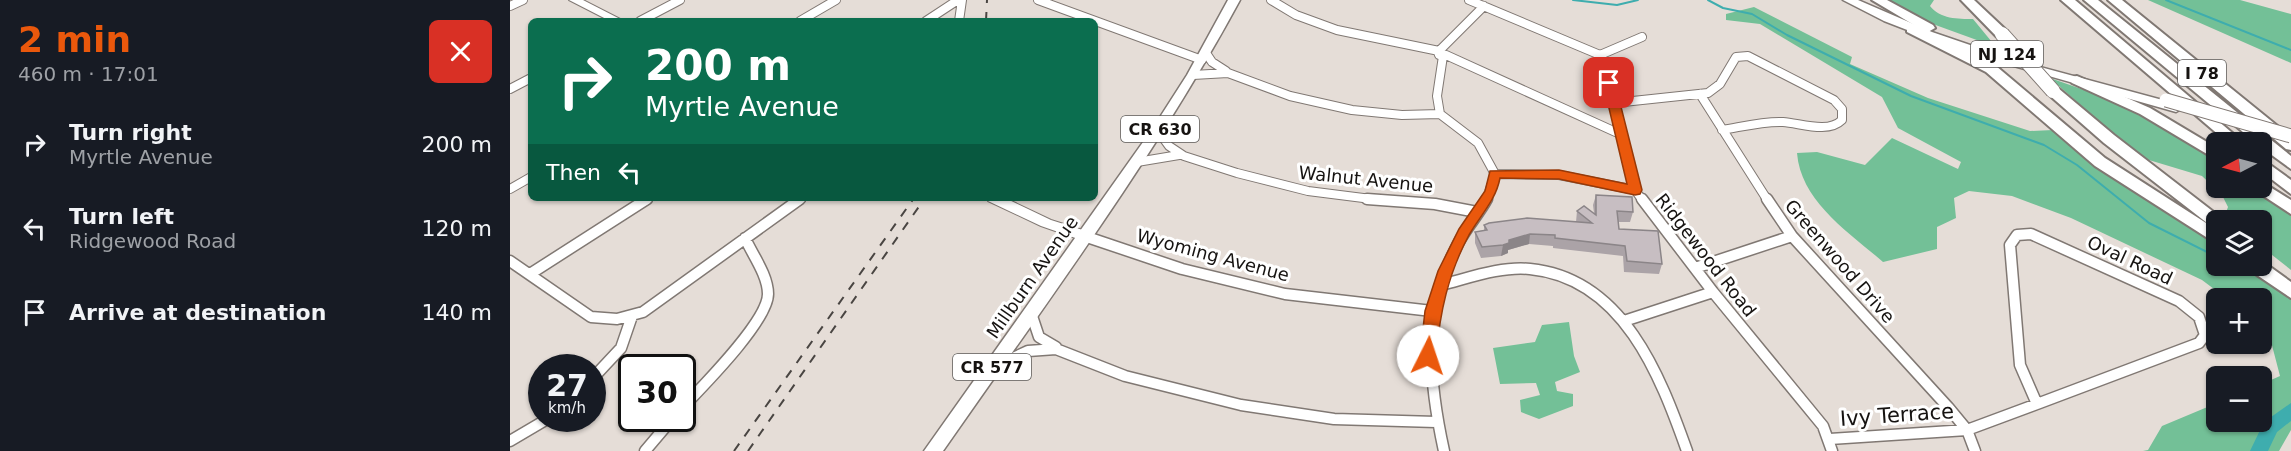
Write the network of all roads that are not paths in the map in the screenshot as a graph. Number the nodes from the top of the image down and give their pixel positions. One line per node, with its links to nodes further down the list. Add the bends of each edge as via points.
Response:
1 (523, 0): 19 (street)
2 (574, 0): 21 (main road)
3 (680, 0): 22 (street)
4 (836, 0): 23 (street)
5 (960, 0): 24 (street); 25 (street)
6 (1038, 0): 26 (street)
7 (1233, 0): 35 (main road, Millburn Avenue / CR 630)
8 (1271, 0): 33 (street, via 1301,17 1343,32 1422,45)
9 (1469, 0): 20 (street)
10 (1849, 0): 28 (main road, NJ 124)
11 (1861, 0): 29 (main road, NJ 124)
12 (1878, 0): 29 (highway)
13 (1967, 0): 30 (highway)
14 (1977, 0): 30 (highway)
15 (2067, 0): 47 (highway, I 78)
16 (2090, 0): 32 (highway, I 78)
17 (2097, 0): 32 (highway)
18 (2114, 0): 50 (highway, I 78)
19 (510, 6)
20 (1484, 6): 33 (street, via 1455,34); 34 (street)
21 (613, 18)
22 (646, 18)
23 (805, 18)
24 (931, 18)
25 (959, 18)
26 (1091, 18)
27 (1098, 20): 35 (street)
28 (1912, 29): 39 (main road, NJ 124); 68 (highway, via 1990,69 2100,162)
29 (1937, 32): 43 (main road, NJ 124)
30 (2002, 34): 67 (highway, bridge, via 2053,91)
31 (1642, 37): 34 (street)
32 (2147, 46): 54 (highway, I 78)
33 (1443, 53): 44 (street, via 1437,96); 48 (street)
34 (1600, 55): 42 (street, Ridgewood Road)
35 (1204, 56): 36 (street); 37 (main road, Millburn Avenue / CR 630)
36 (1228, 73): 37 (street); 44 (street, via 1323,105 1402,116)
37 (1193, 75): 46 (main road, Millburn Avenue / CR 630)
38 (528, 80): 40 (street)
39 (2077, 80): 43 (main road, NJ 124); 51 (highway, via 2145,111)
40 (510, 89)
41 (1700, 94): 42 (street); 45 (street, Greenwood Drive); 45 (street, via 1715,90 1736,57 1748,56 1834,100 1842,109 1842,120 1831,126 1781,123)
42 (1614, 103): 48 (street, Ridgewood Road)
43 (2171, 104): 49 (main road, NJ 124, bridge); 50 (main road, NJ 124)
44 (1440, 114): 56 (street, via 1478,143)
45 (1722, 130): 70 (street, Greenwood Drive)
46 (1158, 131): 52 (street, Walnut Avenue, via 1166,145); 53 (main road, Millburn Avenue / CR 630)
47 (2224, 132)
48 (1620, 134): 60 (street, Ridgewood Road)
49 (2291, 136)
50 (2291, 144)
51 (2206, 148)
52 (1182, 155): 53 (street, Walnut Avenue); 66 (street, Walnut Avenue, via 1244,176 1314,192 1452,205)
53 (1137, 162): 69 (main road, Millburn Avenue / CR 630)
54 (2291, 164)
55 (2272, 172): 58 (highway)
56 (1495, 174): 60 (street, via 1559,175); 66 (street, via 1491,191)
57 (528, 179): 59 (street)
58 (2291, 188)
59 (510, 189)
60 (1635, 190): 74 (street, Ridgewood Road)
61 (2272, 194): 65 (highway)
62 (645, 201): 75 (street)
63 (798, 201): 71 (street)
64 (999, 201): 69 (main road, Wyoming Avenue)
65 (2291, 208)
66 (1477, 212): 78 (street, via 1457,245)
67 (2206, 214)
68 (2206, 231)
69 (1084, 236): 81 (main road, Millburn Avenue / CR 577); 82 (street, Wyoming Avenue, via 1182,269 1285,294)
70 (1792, 236): 74 (street); 92 (street, Greenwood Drive)
71 (746, 238): 83 (street); 88 (street, via 768,294 765,308)
72 (510, 261): 75 (street)
73 (2272, 264): 76 (highway)
74 (1695, 268): 80 (street, Ridgewood Road)
75 (530, 274): 83 (street, via 591,317)
76 (2286, 275)
77 (2271, 276): 79 (highway)
78 (1441, 285): 82 (street); 84 (street, via 1502,271 1551,272 1597,292)
79 (2291, 291)
80 (1713, 292): 84 (street); 95 (street, Ridgewood Road)
81 (1036, 305): 85 (street, via 1032,316 1039,337); 87 (main road, Millburn Avenue / CR 577)
82 (1432, 311): 90 (street, via 1428,356)
83 (632, 316): 86 (street, via 621,348)
84 (1624, 321): 101 (street, via 1658,380)
85 (1064, 350): 87 (street, via 1028,351); 90 (street, via 1125,376 1240,405 1334,419)
86 (606, 364)
87 (991, 369): 94 (main road, Millburn Avenue / CR 577)
88 (696, 392)
89 (2037, 404): 89 (street, Oval Road, via 2020,365 2010,245 2017,235 2044,238 2178,300 2203,324 2205,335 2199,343); 92 (street, Oval Road)
90 (1436, 422): 100 (street)
91 (528, 430): 96 (street)
92 (1967, 430): 95 (street, Ivy Terrace); 103 (street, Greenwood Drive)
93 (661, 432): 97 (street)
94 (946, 433): 98 (main road, Millburn Avenue / CR 577); 99 (street)
95 (1830, 439): 102 (street, Ridgewood Road)
96 (510, 441)
97 (645, 451)
98 (933, 451)
99 (945, 451)
100 (1444, 451)
101 (1686, 451)
102 (1832, 451)
103 (1975, 451)

